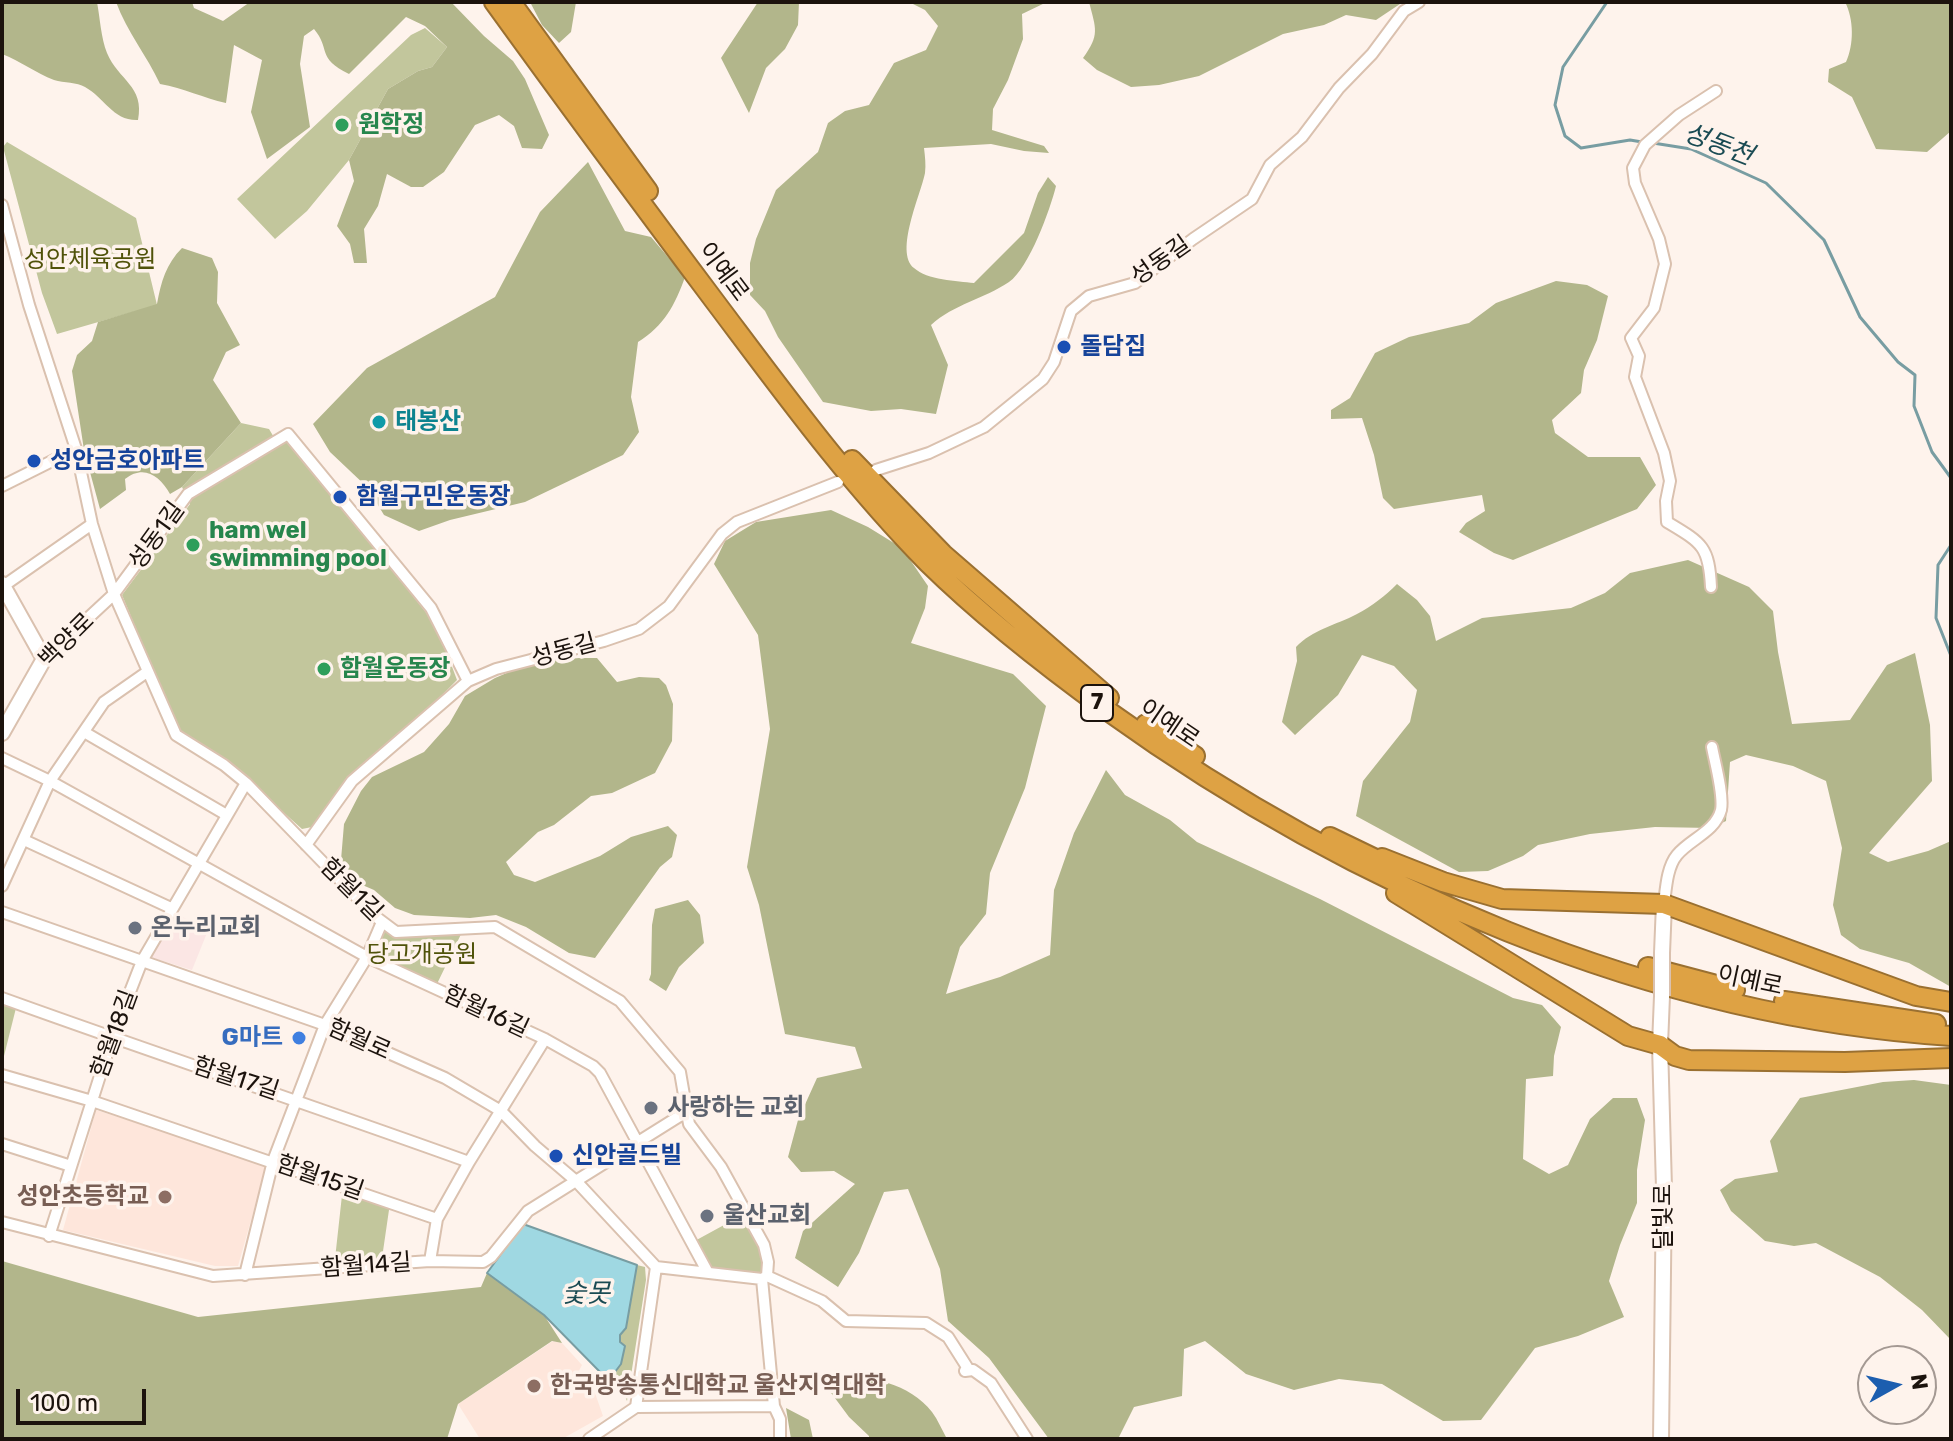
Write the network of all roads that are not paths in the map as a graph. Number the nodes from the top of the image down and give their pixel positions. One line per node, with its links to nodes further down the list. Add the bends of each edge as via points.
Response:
1 (494, 2): 25 (highway, 이예로 / 7, via 788,399 865,495 931,565 1090,698 1256,810)
2 (511, 2): 25 (highway, 이예로 / 7, via 759,344 860,470 954,564 1119,706)
3 (1419, 2): 7 (street, 성동길, via 1404,11 1302,137 1270,165 1252,199 1135,283 1089,296 1071,311 1043,379 984,427)
4 (1716, 91): 12 (street, via 1648,142 1633,168 1665,264 1654,308 1631,338 1639,356 1635,377 1670,481 1667,522 1693,537 1709,557)
5 (2, 205): 6 (street, 함월1길)
6 (76, 449): 9 (street); 10 (street, 함월1길)
7 (876, 470)
8 (838, 482): 16 (street, 성동길, via 737,522 722,534 669,606 639,629)
9 (2, 486)
10 (92, 524): 11 (street); 13 (street, 함월1길)
11 (2, 586): 14 (main road)
12 (1711, 587)
13 (114, 594): 14 (street, 백양로); 15 (street, 함월1길); 16 (street, 성동1길, via 188,494 288,434 431,608)
14 (44, 659): 18 (main road, 백양로)
15 (147, 672): 17 (street, via 104,702); 22 (street, 함월1길, via 176,735)
16 (468, 681): 26 (street, 성동길, via 352,781)
17 (84, 732): 21 (street); 23 (street)
18 (2, 733)
19 (1712, 747): 29 (street, via 1721,809 1702,836 1675,857)
20 (2, 758): 21 (street, 함월16길)
21 (50, 781): 24 (street); 27 (street, 함월16길)
22 (246, 783): 23 (street, 함월18길); 26 (street, 함월1길)
23 (225, 814): 27 (street, 함월18길)
24 (24, 840): 28 (street); 30 (street)
25 (1324, 841): 29 (highway, via 1502,899); 38 (highway, 이예로 / 7, via 1522,926 1612,957 1762,998); 39 (highway, 이예로 / 7, via 1500,928 1687,992 1811,1019); 42 (highway, via 1628,1036)
26 (306, 845): 32 (street, 함월1길)
27 (197, 863): 30 (street, 함월18길); 33 (street, 함월16길)
28 (2, 886)
29 (1664, 904): 36 (highway, via 1916,996); 42 (main road, 달빛로, bridge)
30 (171, 908): 34 (street, 함월18길)
31 (2, 912): 34 (street, 함월로)
32 (382, 922): 33 (street); 48 (street, 함월1길, via 396,932 495,927 620,1001 680,1072)
33 (367, 957): 37 (street); 41 (street, 함월16길)
34 (142, 961): 37 (street, 함월로); 40 (street, 함월18길)
35 (2, 998): 40 (street, 함월17길)
36 (1951, 1002)
37 (325, 1025): 45 (street); 47 (street, 함월로, via 445,1078)
38 (1951, 1025)
39 (1951, 1036)
40 (112, 1038): 45 (street, 함월17길); 46 (street, 함월18길)
41 (545, 1039): 47 (street); 49 (street, 함월16길, via 600,1073)
42 (1660, 1045): 43 (highway, via 1689,1060); 68 (main road, 달빛로)
43 (1951, 1058)
44 (2, 1075): 46 (street, 함월15길)
45 (296, 1099): 51 (street); 52 (street, 함월17길)
46 (92, 1101): 51 (street, 함월15길); 53 (street, 함월18길)
47 (501, 1111): 52 (street); 54 (street, 함월로)
48 (686, 1112): 49 (street, 함월14길); 62 (street, 함월1길, via 764,1245)
49 (637, 1141): 54 (street, 함월14길); 60 (street, 함월16길)
50 (2, 1144): 53 (street)
51 (273, 1161): 55 (street, 함월15길); 61 (street)
52 (469, 1162): 55 (street)
53 (71, 1166): 57 (street, 함월18길)
54 (576, 1181): 58 (street, 함월14길, via 528,1211 483,1262); 59 (street, 함월로)
55 (437, 1219): 58 (street)
56 (2, 1222): 57 (street, 함월14길)
57 (49, 1236): 61 (street, 함월14길, via 213,1276)
58 (430, 1261): 61 (street, 함월14길)
59 (656, 1267): 60 (street); 64 (street)
60 (707, 1271): 62 (street)
61 (245, 1275)
62 (764, 1277): 63 (street, 함월1길); 67 (street, via 822,1301 846,1321 926,1323 948,1337 965,1371 973,1370 991,1383)
63 (774, 1406): 64 (street); 66 (street, 함월1길)
64 (636, 1407): 65 (street)
65 (589, 1439)
66 (780, 1439)
67 (1027, 1439)
68 (1661, 1439)

